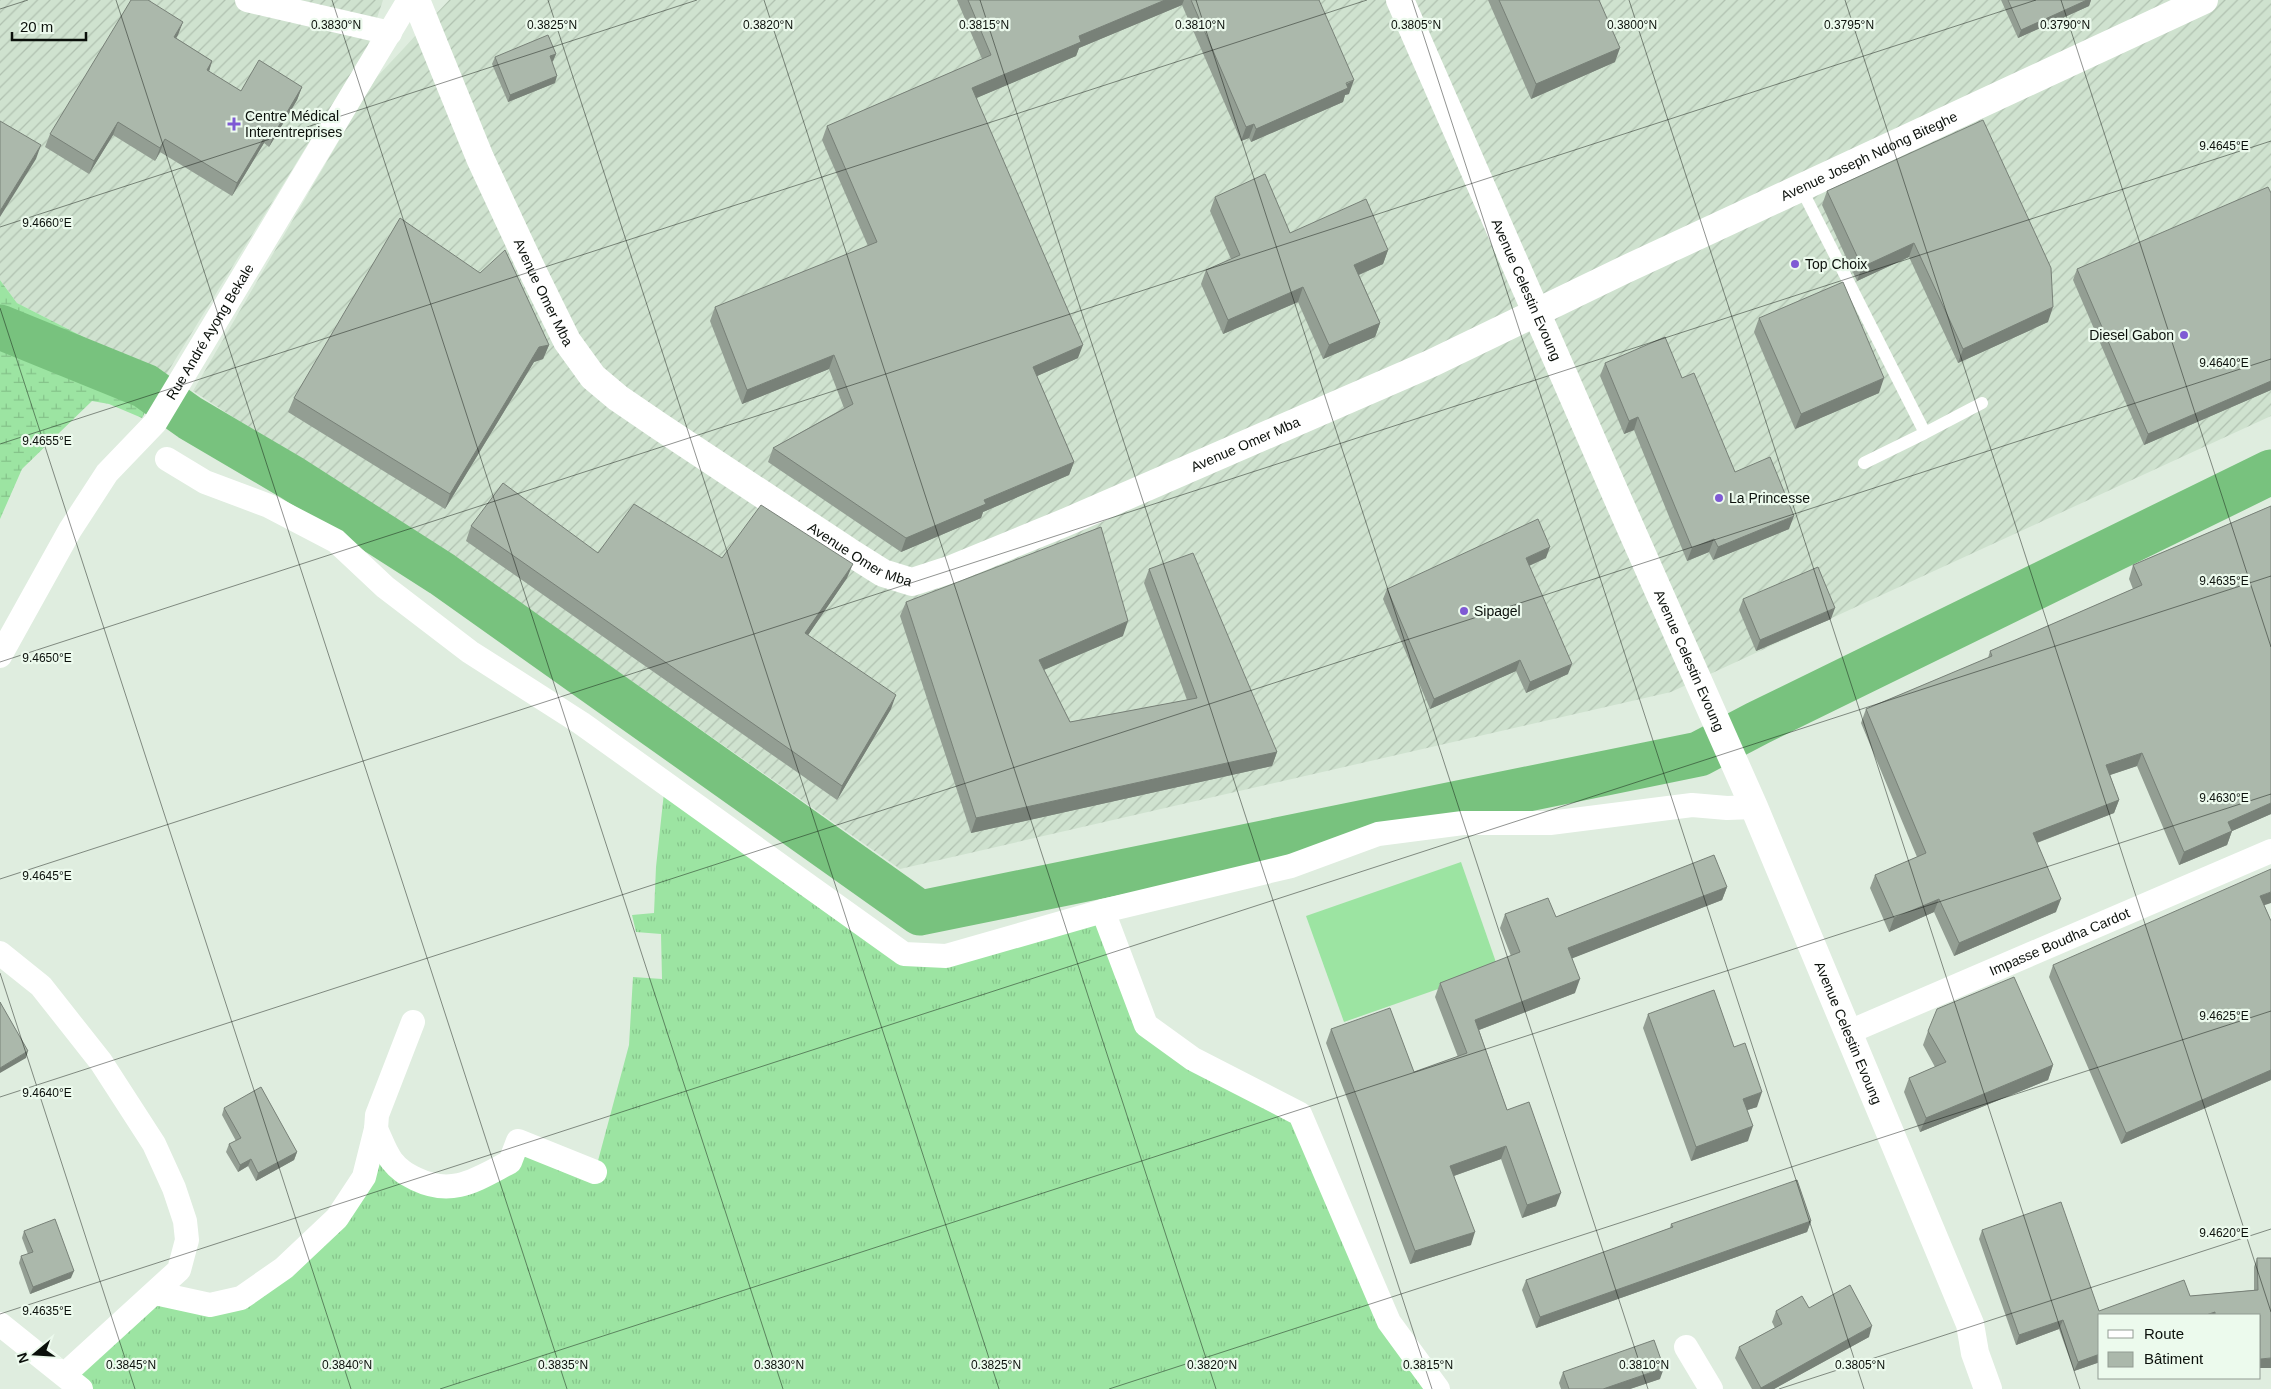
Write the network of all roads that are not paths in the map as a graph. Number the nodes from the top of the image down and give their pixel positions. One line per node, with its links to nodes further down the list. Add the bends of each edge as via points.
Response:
1 (247, 0): 6 (street)
2 (409, 0): 6 (street, Rue André Ayong Bekale)
3 (416, 0): 8 (street, Avenue Omer Mba, via 480,158 534,274 567,341 593,378 666,432 848,551 883,573 912,582 1064,523 1432,363)
4 (1400, 0): 8 (street, Avenue Celestin Evoung)
5 (2204, 0): 7 (street, Avenue Joseph Ndong Biteghe)
6 (390, 34): 13 (street, Rue André Ayong Bekale, via 155,424 107,473 70,530)
7 (1801, 188): 8 (street, Avenue Joseph Ndong Biteghe); 10 (lane)
8 (1536, 314): 14 (street, Avenue Celestin Evoung)
9 (1982, 403): 10 (lane)
10 (1925, 433): 12 (lane)
11 (167, 458): 16 (street, via 205,482 269,506 336,541 385,587 470,652 581,723 904,954 946,956)
12 (1864, 463)
13 (0, 656)
14 (1754, 807): 16 (street, via 1692,805 1550,823 1463,823 1378,834 1291,866); 19 (street, Avenue Celestin Evoung)
15 (2271, 851): 19 (street, Impasse Boudha Cardot)
16 (1103, 911): 27 (street, via 1146,1025 1193,1059 1300,1114 1389,1322)
17 (0, 953): 22 (street, via 41,986 101,1062 154,1144 174,1188 185,1221 187,1240 179,1270)
18 (413, 1022): 20 (street, via 377,1115)
19 (1848, 1032): 24 (street, Avenue Celestin Evoung)
20 (376, 1129): 21 (street, via 391,1160 402,1172 443,1188 471,1182 510,1162 518,1141); 22 (street, via 364,1177 336,1218 284,1268 241,1298 210,1305)
21 (595, 1172)
22 (155, 1293): 26 (street)
23 (0, 1324): 26 (street)
24 (1970, 1324): 29 (street, via 1975,1353); 30 (street, via 1989,1347)
25 (1686, 1347): 28 (street)
26 (73, 1382)
27 (1438, 1389)
28 (1711, 1389)
29 (1988, 1389)
30 (2007, 1389)

